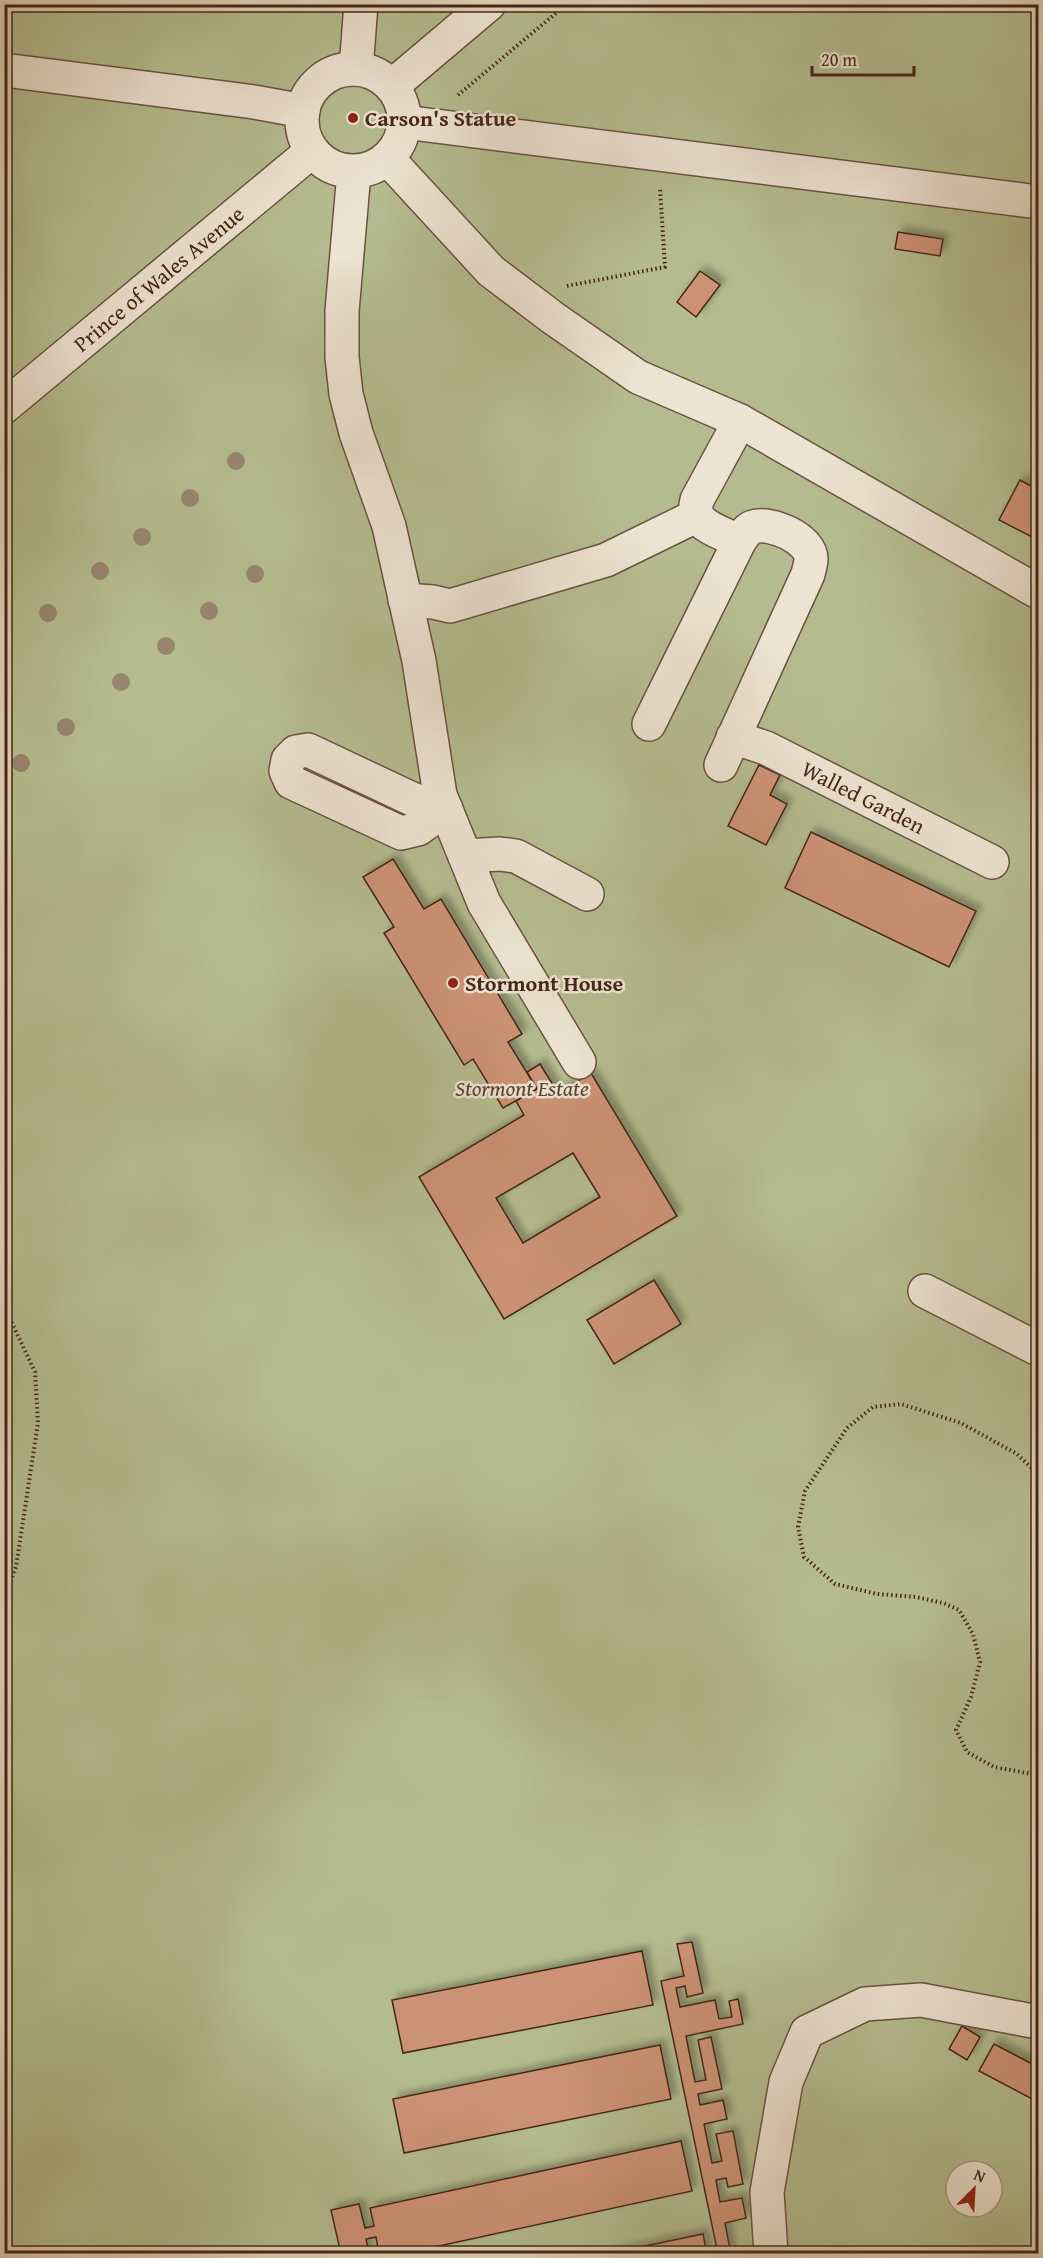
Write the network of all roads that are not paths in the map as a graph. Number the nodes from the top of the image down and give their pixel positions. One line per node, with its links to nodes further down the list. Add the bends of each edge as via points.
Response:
1 (361, 4): 3 (lane)
2 (489, 4): 5 (lane)
3 (356, 69): 5 (lane, via 370,71); 6 (lane, via 327,76 315,86)
4 (4, 70): 6 (lane)
5 (392, 86): 7 (lane, via 402,105)
6 (303, 111): 8 (lane, via 302,127)
7 (404, 122): 9 (lane, via 402,137); 11 (lane)
8 (312, 151): 10 (lane, via 335,168); 12 (lane, Prince of Wales Avenue)
9 (388, 159): 10 (lane); 13 (lane, via 483,263 522,295 638,376)
10 (354, 172): 17 (lane, via 342,311 345,385 356,433 389,526)
11 (1038, 202)
12 (4, 407)
13 (740, 421): 14 (lane, via 697,500); 16 (lane)
14 (696, 516): 15 (lane); 17 (lane, via 606,560 450,606)
15 (740, 540): 18 (lane); 20 (lane, Walled Garden, via 754,527 771,527 801,540 812,559 727,751 766,748)
16 (1038, 592)
17 (405, 600): 19 (lane, via 419,661 440,795)
18 (650, 724)
19 (465, 856): 21 (lane, via 516,856); 22 (lane, via 484,903)
20 (992, 862)
21 (587, 894)
22 (579, 1062)
23 (925, 1291): 24 (lane)
24 (1038, 1349)
25 (1038, 2022): 26 (lane, via 921,2000 865,2004 807,2032 786,2082 767,2192)
26 (771, 2253)

